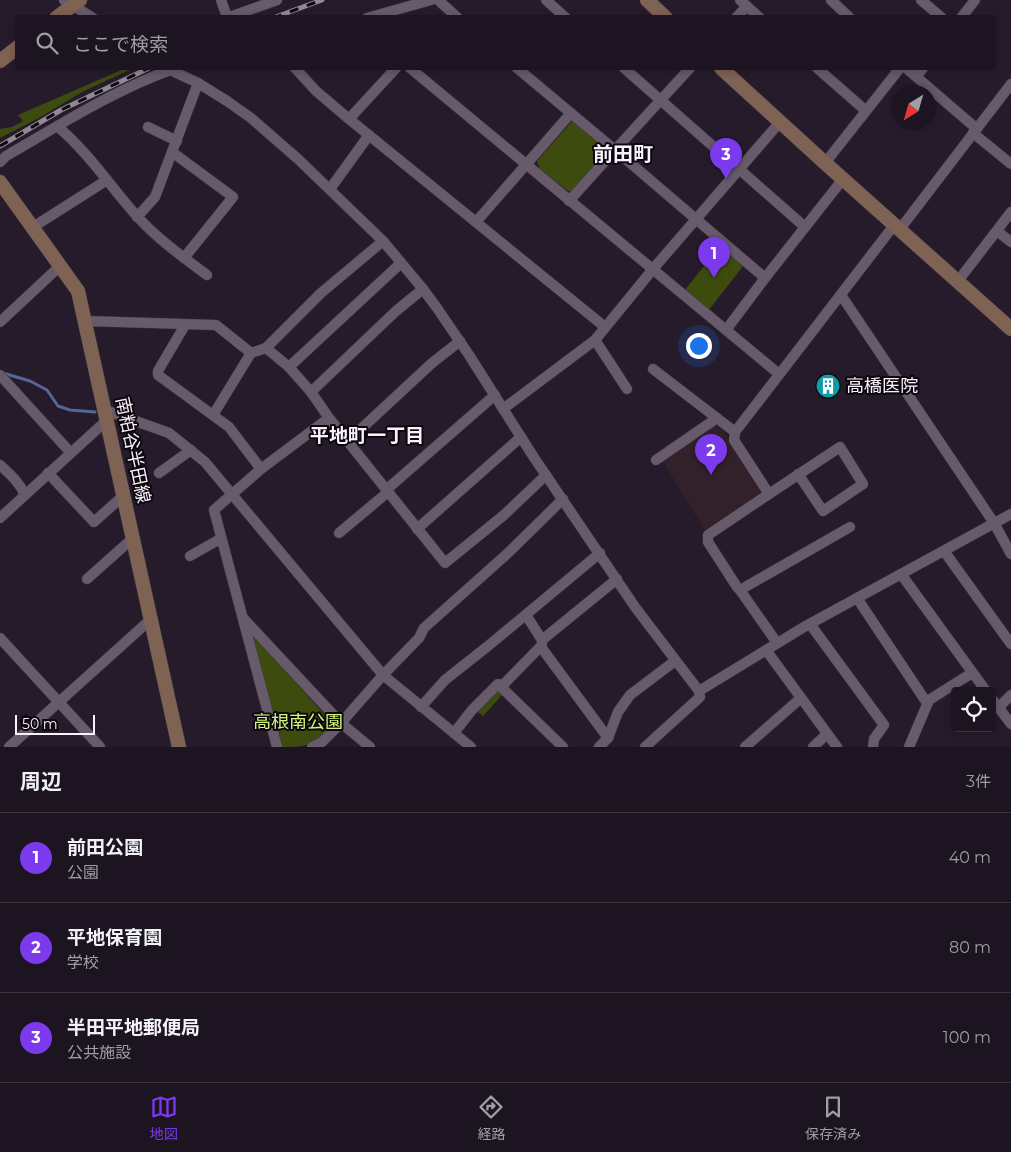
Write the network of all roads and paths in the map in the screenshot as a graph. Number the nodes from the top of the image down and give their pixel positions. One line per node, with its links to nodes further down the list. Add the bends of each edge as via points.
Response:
1 (221, 0): 14 (street)
2 (277, 0): 15 (street)
3 (431, 0): 16 (street)
4 (438, 0): 17 (street)
5 (546, 0): 18 (street)
6 (647, 0): 19 (main road)
7 (831, 0): 22 (street)
8 (974, 0): 24 (street)
9 (924, 1): 23 (street)
10 (72, 2): 12 (main road); 13 (street)
11 (743, 3): 20 (street); 21 (street)
12 (59, 15)
13 (89, 15)
14 (226, 15)
15 (233, 15)
16 (378, 15)
17 (455, 15)
18 (563, 15)
19 (663, 15)
20 (737, 15)
21 (757, 15)
22 (847, 15)
23 (939, 15)
24 (963, 15)
25 (15, 49): 26 (main road)
26 (0, 61)
27 (167, 70): 48 (street)
28 (175, 70): 41 (street)
29 (297, 70): 46 (street)
30 (394, 70): 46 (street)
31 (412, 70): 58 (street)
32 (519, 70): 45 (street)
33 (626, 70): 43 (street)
34 (688, 70): 43 (street)
35 (724, 70): 47 (main road)
36 (819, 70): 44 (street)
37 (898, 70): 44 (street)
38 (909, 70): 40 (street)
39 (922, 70): 40 (street)
40 (917, 76): 50 (street)
41 (198, 83): 52 (street); 63 (street, via 251,118)
42 (1011, 84): 50 (street)
43 (661, 99): 53 (street); 59 (street)
44 (866, 110): 56 (street)
45 (571, 113): 53 (street); 58 (street)
46 (349, 119): 51 (street)
47 (780, 122): 56 (main road); 59 (street)
48 (57, 126): 55 (street); 61 (street, via 76,141)
49 (148, 127): 52 (street)
50 (975, 131): 57 (street); 69 (street)
51 (369, 135): 63 (street); 68 (street)
52 (177, 141): 54 (street)
53 (615, 150): 64 (street); 67 (street)
54 (172, 152): 66 (street, via 155,197); 75 (street, via 233,197)
55 (0, 162)
56 (825, 163): 60 (main road)
57 (1011, 164)
58 (526, 165): 64 (street); 68 (street)
59 (739, 168): 67 (street); 71 (street)
60 (843, 179): 69 (main road); 71 (street)
61 (107, 180): 66 (street); 70 (street)
62 (0, 182): 70 (main road, 南粕谷半田線)
63 (330, 189): 73 (street)
64 (569, 201): 78 (street)
65 (1011, 212): 72 (street)
66 (137, 216): 75 (street)
67 (696, 219): 78 (street); 80 (street)
68 (476, 222): 87 (street)
69 (897, 226): 81 (main road); 83 (street)
70 (33, 227): 77 (main road, 南粕谷半田線)
71 (805, 227): 80 (street)
72 (996, 231): 74 (street); 81 (street)
73 (382, 241): 76 (street); 92 (street, via 321,293)
74 (1011, 242)
75 (184, 258): 79 (street)
76 (400, 263): 82 (street); 94 (street)
77 (60, 266): 84 (main road, 南粕谷半田線, via 78,291); 85 (street)
78 (653, 269): 87 (street); 89 (street)
79 (207, 275)
80 (765, 278): 89 (street)
81 (958, 281): 88 (main road)
82 (422, 289): 91 (street); 99 (street)
83 (841, 295): 96 (street); 126 (street)
84 (86, 321): 86 (street); 102 (main road, 南粕谷半田線)
85 (0, 322)
86 (185, 325): 93 (street, via 216,326); 103 (street, via 158,375)
87 (605, 327): 90 (street)
88 (1011, 329)
89 (726, 330): 96 (street)
90 (595, 340): 98 (street); 101 (street)
91 (460, 341): 100 (street); 108 (street)
92 (266, 348): 93 (street); 94 (street)
93 (251, 353): 103 (street)
94 (289, 367): 99 (street)
95 (653, 369): 105 (street)
96 (779, 374): 106 (street)
97 (0, 375): 110 (street)
98 (627, 389)
99 (311, 392): 104 (street)
100 (495, 395): 101 (street); 118 (street)
101 (503, 408): 107 (street)
102 (106, 414): 109 (street, via 169,433); 110 (street); 122 (main road, 南粕谷半田線)
103 (213, 415): 113 (street, via 229,427)
104 (330, 418): 108 (street); 113 (street)
105 (717, 418): 106 (street); 111 (street)
106 (735, 432): 121 (street, via 734,440)
107 (521, 437): 117 (street); 128 (street)
108 (348, 441): 118 (street)
109 (191, 450): 115 (street); 120 (street)
110 (70, 452): 114 (street)
111 (656, 460)
112 (0, 465): 119 (street)
113 (261, 469): 120 (street)
114 (48, 473): 119 (street); 122 (street, via 94,522)
115 (159, 473)
116 (798, 474): 116 (street, via 840,447 863,484 823,511); 121 (street)
117 (546, 475): 123 (street); 128 (street, via 445,564)
118 (387, 491): 128 (street); 129 (street)
119 (25, 494): 124 (street)
120 (232, 494): 131 (street, via 214,510); 152 (street)
121 (769, 494): 139 (street, via 707,538)
122 (124, 496): 130 (main road, 南粕谷半田線)
123 (563, 500): 133 (street); 152 (street, via 424,628 419,638)
124 (1, 514)
125 (1011, 514): 126 (street)
126 (994, 523): 132 (street); 134 (street)
127 (850, 527): 139 (street)
128 (417, 529)
129 (339, 533)
130 (133, 538): 137 (street); 143 (main road, 南粕谷半田線)
131 (220, 539): 135 (street); 142 (street)
132 (944, 551): 136 (street); 148 (street)
133 (600, 553): 138 (street); 141 (street)
134 (1011, 554)
135 (190, 556)
136 (901, 574): 140 (street); 151 (street)
137 (87, 579)
138 (616, 579): 147 (street); 150 (street)
139 (740, 590): 146 (street)
140 (857, 598): 144 (street); 160 (street)
141 (526, 615): 147 (street); 162 (street, via 445,680)
142 (242, 617): 163 (street); 171 (street)
143 (150, 620): 158 (street); 170 (main road, 南粕谷半田線)
144 (810, 624): 146 (street); 181 (street, via 884,725 874,739)
145 (0, 638): 158 (street)
146 (777, 643): 149 (street)
147 (541, 644): 153 (street); 167 (street)
148 (1011, 644)
149 (766, 650): 155 (street); 157 (street)
150 (675, 661): 155 (street); 167 (street, via 630,695 618,712)
151 (972, 673): 154 (street); 160 (street)
152 (383, 675): 162 (street); 163 (street)
153 (501, 687): 165 (street, via 498,684); 175 (street)
154 (983, 687)
155 (699, 691): 177 (street, via 700,697)
156 (1011, 694): 159 (street)
157 (801, 698): 166 (street); 178 (street)
158 (59, 702): 168 (street); 169 (street)
159 (996, 702)
160 (927, 703): 182 (street)
161 (996, 704): 164 (street)
162 (421, 707): 165 (street)
163 (341, 723): 172 (street, via 322,742); 173 (street)
164 (1011, 724)
165 (454, 733): 174 (street)
166 (827, 734): 179 (street); 180 (street)
167 (608, 738): 176 (street)
168 (9, 747)
169 (100, 747)
170 (179, 747)
171 (277, 747)
172 (312, 747)
173 (370, 747)
174 (471, 747)
175 (563, 747)
176 (599, 747)
177 (646, 747)
178 (745, 747)
179 (813, 747)
180 (837, 747)
181 (873, 747)
182 (908, 747)

